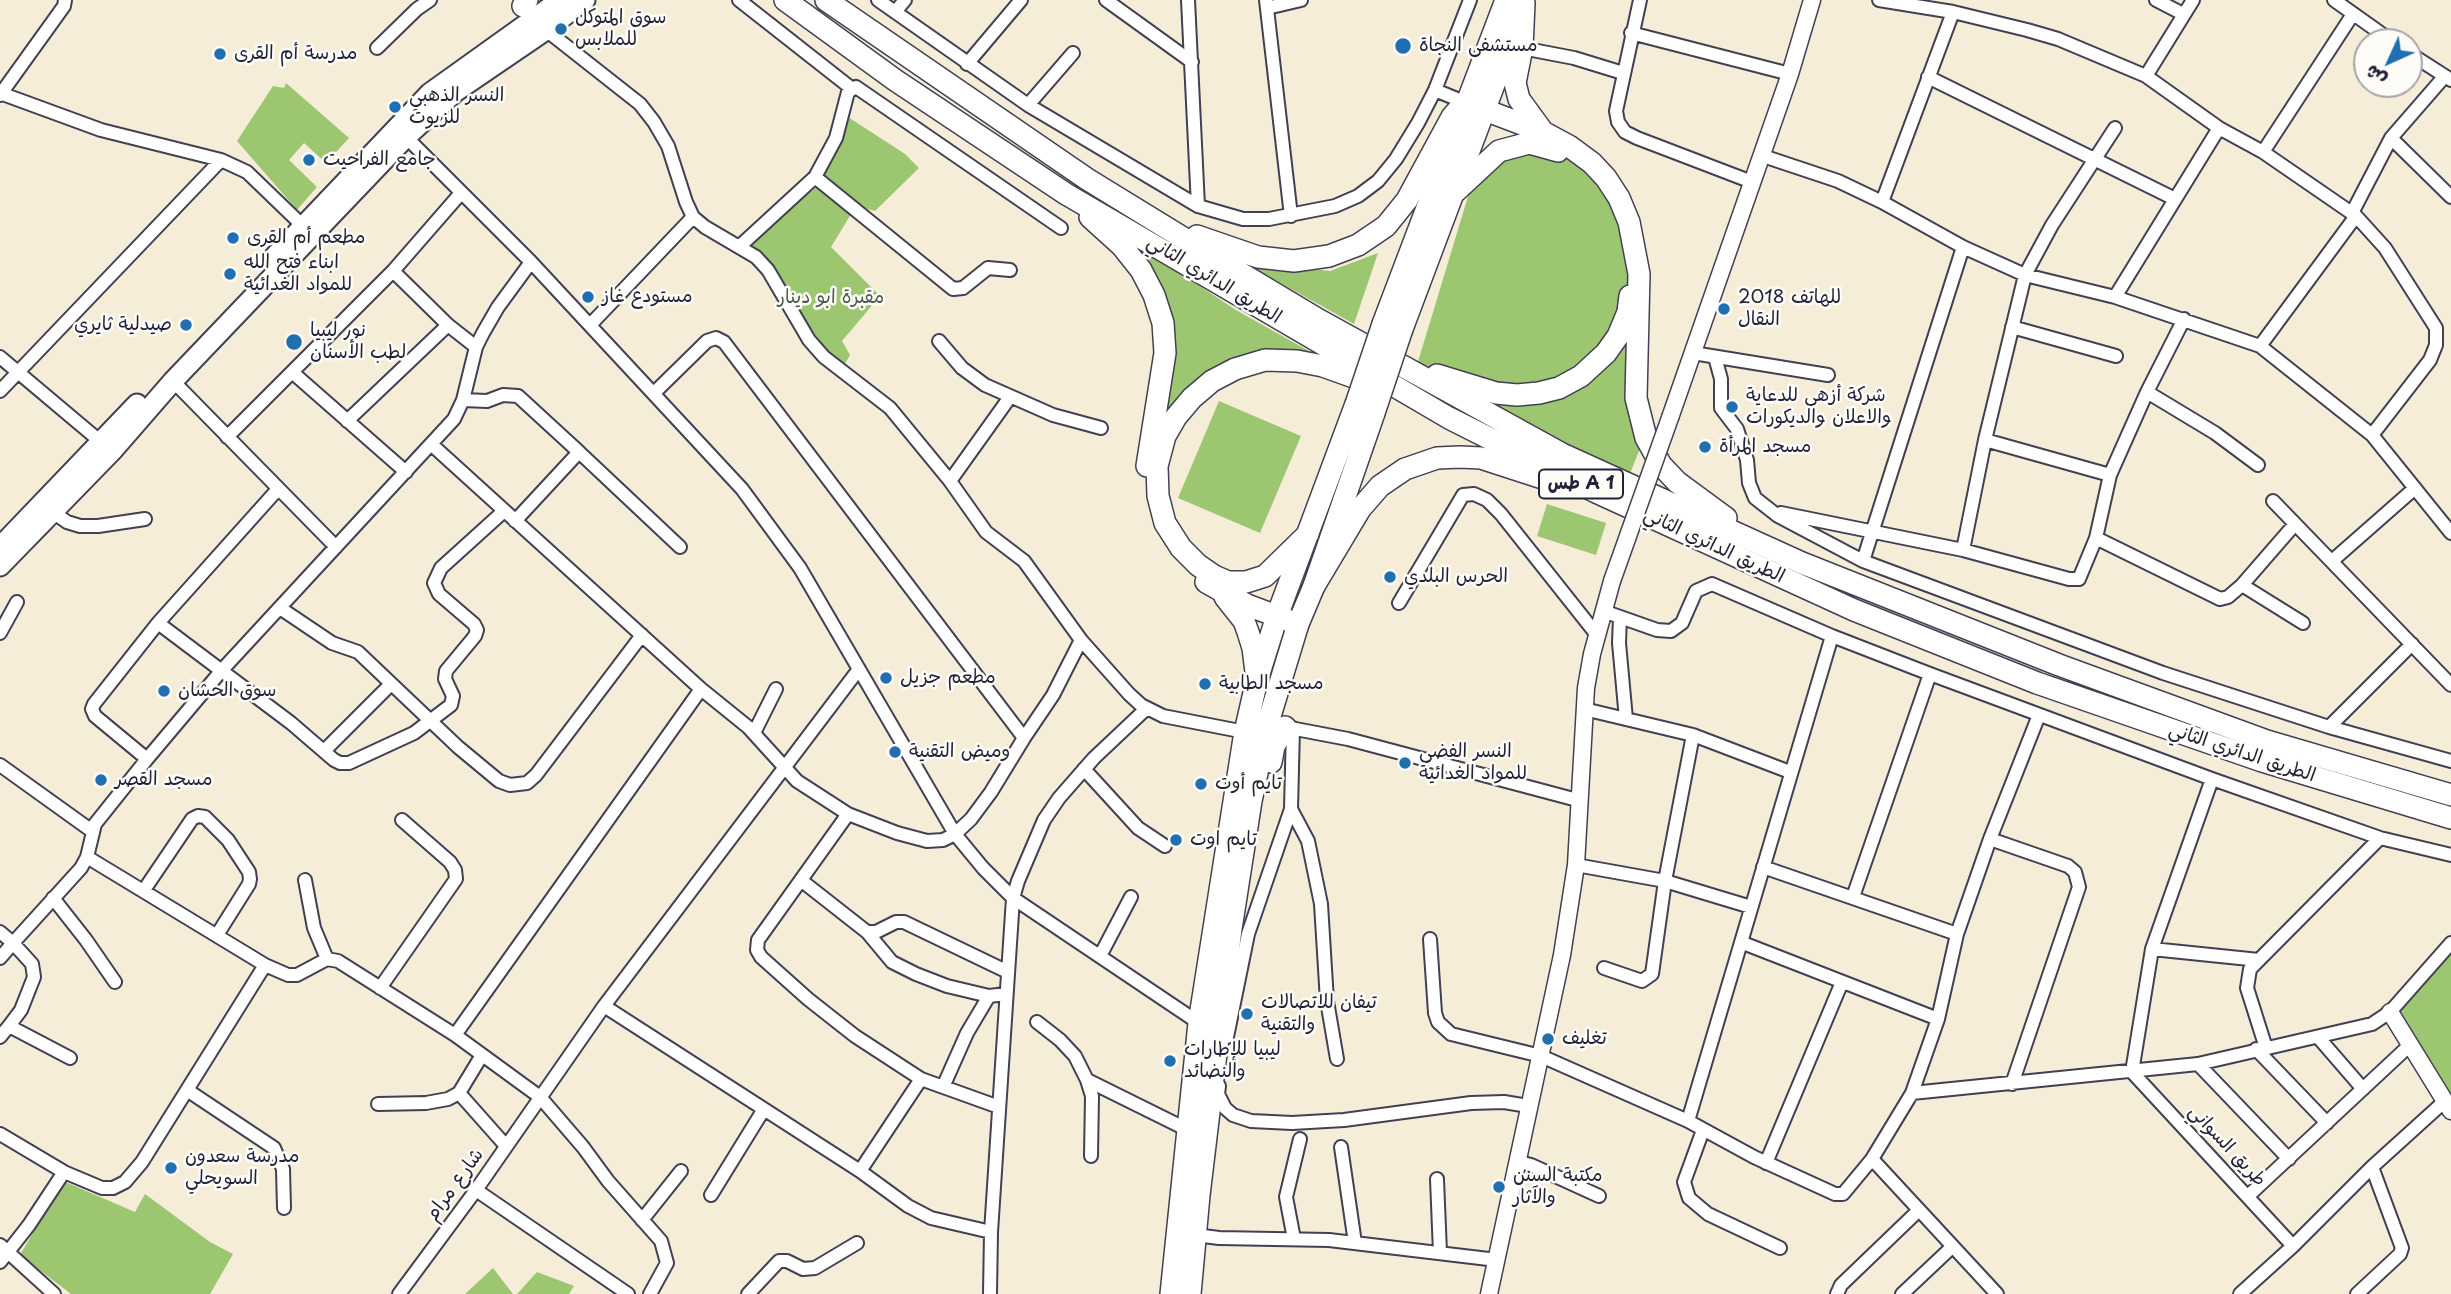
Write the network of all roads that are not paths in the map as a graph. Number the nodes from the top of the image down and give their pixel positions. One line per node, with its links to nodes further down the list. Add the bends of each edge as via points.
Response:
1 (65, 0): 43 (street)
2 (430, 0): 30 (street)
3 (560, 0): 23 (main road)
4 (585, 0): 23 (main road)
5 (738, 0): 41 (street)
6 (785, 0): 60 (main road, الطريق الدائري الثاني / طس A 1)
7 (826, 0): 56 (main road, الطريق الدائري الثاني / طس A 1)
8 (878, 0): 24 (street)
9 (905, 0): 24 (street)
10 (1021, 0): 35 (street)
11 (1106, 0): 33 (street)
12 (1188, 0): 33 (street)
13 (1301, 0): 22 (street)
14 (1470, 0): 42 (street)
15 (1640, 0): 29 (street)
16 (1812, 0): 37 (street)
17 (1878, 0): 25 (street)
18 (2156, 0): 26 (street)
19 (2193, 0): 26 (street)
20 (2334, 0): 27 (street)
21 (1519, 1): 31 (main road); 45 (main road)
22 (1266, 4): 66 (street)
23 (530, 11): 49 (main road); 67 (street, via 640,104 668,146); 68 (main road, via 430,93)
24 (895, 12): 35 (street)
25 (1953, 12): 38 (street, via 2058,39); 39 (street)
26 (2183, 14): 38 (street)
27 (2353, 15): 28 (street); 51 (street)
28 (2372, 28)
29 (1631, 33): 36 (street); 37 (street)
30 (377, 48)
31 (1522, 48): 36 (street); 48 (main road, via 1515,83 1519,99)
32 (1073, 53): 44 (street)
33 (1192, 62): 64 (street)
34 (2423, 63): 40 (street)
35 (967, 64): 44 (street)
36 (1623, 73): 57 (street, via 1616,111 1625,132)
37 (1790, 74): 52 (street)
38 (2146, 76): 47 (street)
39 (1928, 77): 54 (street); 63 (street)
40 (2447, 79): 50 (street)
41 (851, 88): 55 (street, via 836,138); 69 (street)
42 (1435, 90): 45 (street); 66 (street, via 1419,123 1378,181 1335,206)
43 (1, 94): 53 (street, via 101,130)
44 (1028, 105): 64 (street)
45 (1477, 107): 48 (main road); 56 (main road, via 1459,109 1452,117 1406,200 1385,226 1357,245 1329,256 1294,261 1258,257 1201,237); 58 (main road); 81 (main road)
46 (2115, 128): 54 (street)
47 (2219, 128): 51 (street); 62 (street)
48 (1543, 132): 131 (main road, via 1592,163 1619,198 1629,222 1639,274 1636,398 1651,449 1677,482)
49 (406, 137): 59 (street); 77 (main road)
50 (2391, 138): 61 (street); 65 (street)
51 (2263, 152): 65 (street)
52 (1763, 156): 57 (street); 63 (street, via 1838,181)
53 (221, 160): 68 (street, via 247,172); 92 (street)
54 (2094, 160): 62 (street); 75 (street)
55 (816, 177): 70 (street); 73 (street, via 953,289 963,288 988,268)
56 (1087, 178): 88 (main road, الطريق الدائري الثاني / طس A 1)
57 (1752, 182): 86 (street)
58 (1455, 191): 81 (main road); 88 (main road, via 1489,158 1514,145 1548,147 1585,169 1611,203 1628,251 1628,312 1618,336 1581,376 1559,388 1517,395 1496,393)
59 (461, 193): 72 (street); 74 (street)
60 (1066, 194): 101 (main road, الطريق الدائري الثاني / طس A 1); 138 (main road, via 1122,246 1154,295 1163,323 1165,353 1147,453 1146,487 1156,524 1174,554)
61 (2451, 197)
62 (2175, 199): 76 (street)
63 (1882, 202): 71 (street)
64 (1198, 206): 66 (street, via 1243,219)
65 (2354, 215): 84 (street); 104 (street, via 2385,248 2432,320 2437,340 2430,360)
66 (1291, 216)
67 (693, 217): 70 (street); 80 (street)
68 (303, 226): 77 (main road)
69 (1061, 228)
70 (740, 246): 113 (street, via 768,270 809,340 890,408)
71 (1963, 247): 75 (street); 124 (street)
72 (531, 262): 80 (street); 85 (street)
73 (1010, 270)
74 (393, 271): 79 (street); 91 (street)
75 (2025, 275): 76 (street); 82 (street)
76 (2115, 297): 78 (street)
77 (240, 304): 94 (main road); 107 (main road)
78 (2184, 319): 84 (street); 96 (street)
79 (448, 324): 85 (street); 102 (street)
80 (590, 325): 97 (street)
81 (1393, 327): 100 (main road, bridge)
82 (2012, 327): 89 (street); 106 (street)
83 (939, 341): 98 (street, via 962,368)
84 (2260, 346): 104 (street)
85 (476, 347): 99 (street)
86 (1693, 353): 90 (street); 142 (street, bridge)
87 (0, 356): 92 (street)
88 (1383, 356): 131 (main road, الطريق الدائري الثاني / طس A 1, via 1562,454)
89 (2116, 356)
90 (1715, 357): 93 (street); 119 (street, via 1721,408 1737,429 1755,498)
91 (292, 372): 102 (street); 105 (street)
92 (19, 373): 95 (street); 107 (street)
93 (1828, 375)
94 (173, 381): 105 (street); 120 (main road)
95 (0, 391)
96 (2147, 392): 110 (street); 112 (street)
97 (654, 393): 154 (street, via 749,499 800,568); 172 (street, via 707,341 716,338 724,342)
98 (1010, 397): 103 (street); 113 (street)
99 (463, 400): 108 (street, via 454,419); 109 (street, via 518,396)
100 (1365, 409): 126 (main road); 137 (main road)
101 (1449, 418): 116 (main road, الطريق الدائري الثاني / طس A 1); 126 (main road, via 1348,373 1297,361 1265,360 1212,381 1192,398 1165,436 1157,466 1165,523 1198,565 1228,582 1265,576)
102 (347, 421): 111 (street)
103 (1101, 428)
104 (2372, 435): 114 (street)
105 (228, 437): 115 (street)
106 (1985, 440): 112 (street); 132 (street)
107 (101, 442): 128 (main road)
108 (431, 444): 111 (street); 118 (street)
109 (579, 452): 122 (street); 130 (street)
110 (2258, 465)
111 (406, 472): 129 (street)
112 (2110, 475): 127 (street)
113 (950, 481): 152 (street, via 986,532 1024,561)
114 (2415, 488): 125 (street); 134 (street)
115 (278, 489): 129 (street); 145 (street)
116 (1596, 492): 137 (main road, via 1481,458 1424,461 1390,478 1372,495); 185 (main road, الطريق الدائري الثاني / طس A 1, via 1854,610 2037,683 2262,761)
117 (2273, 501): 123 (street)
118 (505, 511): 122 (street); 166 (street, via 436,575 439,594 477,630 446,671 452,705)
119 (1772, 511): 124 (street); 133 (street)
120 (53, 512): 121 (street, via 79,526); 135 (main road)
121 (145, 519)
122 (515, 521): 149 (street)
123 (2295, 524): 134 (street); 136 (street)
124 (1871, 530): 132 (street); 133 (street)
125 (2451, 533)
126 (1308, 534): 143 (main road)
127 (2096, 538): 132 (street, via 2079,579); 136 (street, via 2215,598 2228,597)
128 (0, 547)
129 (336, 547): 141 (street)
130 (680, 547)
131 (1767, 547): 181 (main road, الطريق الدائري الثاني / طس A 1, via 1946,622 2267,741)
132 (1963, 550)
133 (1863, 561): 168 (street, via 2163,673)
134 (2332, 561): 153 (street)
135 (0, 566)
136 (2242, 585): 146 (street)
137 (1314, 586): 147 (main road)
138 (1222, 593): 143 (main road); 157 (main road, via 1244,621)
139 (17, 601): 148 (street)
140 (1399, 603): 150 (street, via 1463,495 1474,494 1501,514)
141 (280, 608): 155 (street); 158 (street, via 332,643 358,652)
142 (1604, 611): 144 (street); 150 (street)
143 (1277, 616): 147 (main road); 157 (main road)
144 (1620, 617): 151 (street, via 1671,631 1682,623 1696,591 1712,584); 165 (street)
145 (158, 623): 155 (street); 174 (street, via 92,709)
146 (2303, 623)
147 (1298, 624): 167 (main road)
148 (0, 633)
149 (642, 635): 160 (street); 166 (street, via 527,783 499,781)
150 (1597, 635): 163 (street)
151 (1832, 636): 156 (street); 179 (street)
152 (1082, 640): 162 (street); 172 (street)
153 (2412, 644): 159 (street); 168 (street)
154 (859, 669): 177 (street, شارع مرام); 188 (street)
155 (222, 670): 173 (street); 174 (street)
156 (1930, 674): 164 (street); 201 (street)
157 (1257, 680): 169 (main road)
158 (390, 685): 166 (street); 173 (street)
159 (2451, 685)
160 (701, 689): 170 (street); 232 (street)
161 (776, 689): 170 (street)
162 (1147, 708): 169 (street, via 1171,719); 178 (street)
163 (1584, 709): 165 (street); 182 (street)
164 (2039, 715): 180 (street); 190 (street)
165 (1626, 719): 171 (street)
166 (430, 723): 173 (street, via 349,763 337,762)
167 (1282, 727): 182 (street, via 1348,739); 183 (street); 276 (main road, via 1251,802)
168 (2329, 727): 175 (street)
169 (1245, 732): 230 (main road)
170 (754, 733): 177 (street)
171 (1693, 735): 179 (street); 198 (street)
172 (1024, 738): 188 (street, via 991,792)
173 (324, 751)
174 (147, 759): 187 (street)
175 (2451, 761)
176 (0, 765): 187 (street)
177 (783, 767): 184 (street); 226 (street, شارع مرام)
178 (1084, 768): 191 (street, via 1138,828); 203 (street, via 1044,820)
179 (1790, 772): 195 (street)
180 (2213, 779): 189 (street); 213 (street)
181 (2451, 795)
182 (1581, 800): 194 (street)
183 (1291, 809): 240 (street, via 1308,841 1321,904 1327,1001); 254 (street, via 1248,934 1218,1094 1225,1108 1251,1121 1292,1123 1371,1118 1471,1103)
184 (848, 814): 188 (street, via 927,841); 197 (street)
185 (2451, 818)
186 (402, 820): 223 (street, via 450,862 456,879)
187 (92, 831): 193 (street)
188 (955, 834): 203 (street)
189 (2380, 838): 192 (street); 217 (street)
190 (1990, 839): 207 (street); 245 (street, via 2068,866 2079,887)
191 (1165, 846)
192 (2451, 855)
193 (87, 857): 199 (street); 202 (street)
194 (1576, 865): 198 (street); 238 (street)
195 (1763, 867): 201 (street); 204 (street)
196 (305, 880): 216 (street, via 311,917)
197 (802, 881): 206 (street); 243 (street, via 758,940 761,957 856,1036)
198 (1665, 881): 204 (street); 219 (street, via 1652,974 1642,981)
199 (144, 890): 208 (street); 208 (street, via 192,819 205,817 228,840 250,878)
200 (1130, 897): 214 (street)
201 (1853, 897): 207 (street)
202 (53, 898): 210 (street); 221 (street)
203 (1013, 898): 214 (street); 220 (street)
204 (1751, 907): 211 (street)
205 (0, 932): 210 (street)
206 (867, 932): 220 (street, via 904,922); 225 (street, via 892,962 947,986)
207 (1957, 934): 228 (street)
208 (217, 935): 218 (street)
209 (1430, 939): 238 (street, via 1435,1013 1445,1030)
210 (13, 943): 215 (street); 231 (street, via 32,964 34,976 21,1010)
211 (1742, 943): 222 (street); 257 (street)
212 (2451, 943): 227 (street)
213 (2152, 948): 217 (street); 242 (street)
214 (1100, 956): 230 (street)
215 (0, 958)
216 (327, 959): 218 (street, via 297,975); 223 (street, via 338,961)
217 (2259, 961): 236 (street, via 2250,969 2247,988)
218 (265, 965): 248 (street)
219 (1604, 968)
220 (1008, 972): 224 (street)
221 (115, 982)
222 (1842, 982): 228 (street); 269 (street)
223 (380, 988): 232 (street)
224 (1006, 994): 225 (street); 255 (street)
225 (989, 996): 246 (street)
226 (604, 1006): 251 (street, شارع مرام); 256 (street)
227 (2390, 1012): 234 (street, via 2372,1024); 235 (street)
228 (1938, 1019): 250 (street)
229 (1037, 1022): 244 (street, via 1075,1056)
230 (1199, 1023): 259 (main road)
231 (9, 1026): 233 (street); 239 (street)
232 (455, 1035): 237 (street)
233 (0, 1037)
234 (2318, 1038): 236 (street); 247 (street)
235 (2412, 1044): 247 (street); 253 (street)
236 (2261, 1048): 241 (street); 258 (street)
237 (482, 1055): 249 (street); 251 (street)
238 (1541, 1056): 254 (street); 257 (street)
239 (70, 1058)
240 (1337, 1059)
241 (2198, 1064): 242 (street); 267 (street)
242 (2132, 1072): 245 (street); 279 (street, طريق السواني)
243 (920, 1079): 246 (street); 272 (street)
244 (1087, 1080): 259 (street); 265 (street, via 1092,1096)
245 (2012, 1084): 250 (street)
246 (943, 1087): 255 (street)
247 (2363, 1089): 258 (street)
248 (187, 1090): 273 (street, via 125,1182 102,1188); 280 (street, via 274,1148 284,1169)
249 (458, 1093): 252 (street, via 426,1103); 263 (street)
250 (1912, 1093): 266 (street)
251 (540, 1097): 263 (street, شارع مرام); 282 (street)
252 (378, 1104)
253 (2448, 1105): 270 (street)
254 (1528, 1106): 268 (street)
255 (999, 1107): 283 (street)
256 (764, 1109): 272 (street); 277 (street)
257 (1688, 1121): 260 (street)
258 (2327, 1123): 267 (street)
259 (1188, 1130): 276 (main road)
260 (1703, 1130): 269 (street); 290 (street, via 1684,1182 1689,1198 1707,1214)
261 (0, 1134): 273 (street)
262 (1300, 1139): 285 (street, via 1286,1197)
263 (506, 1146): 275 (street, شارع مرام)
264 (1341, 1147): 287 (street)
265 (1091, 1156)
266 (1872, 1159): 269 (street, via 1840,1194); 281 (street)
267 (2288, 1159): 279 (street)
268 (1519, 1162): 278 (street); 293 (street)
269 (1766, 1163)
270 (2372, 1167): 288 (street); 307 (street, via 2402,1248)
271 (681, 1171): 282 (street)
272 (860, 1171): 283 (street, via 931,1218)
273 (64, 1172): 291 (street)
274 (1437, 1179): 292 (street)
275 (476, 1190): 296 (street, شارع مرام); 297 (street)
276 (1190, 1194): 284 (main road); 301 (main road)
277 (711, 1195)
278 (1599, 1196)
279 (2248, 1196): 288 (street, طريق السواني)
280 (284, 1208)
281 (1919, 1210): 289 (street); 304 (street)
282 (642, 1220): 298 (street, via 661,1241 667,1263)
283 (991, 1232): 300 (street)
284 (1195, 1235): 285 (street); 302 (main road)
285 (1294, 1239): 287 (street)
286 (857, 1243): 299 (street, via 814,1268 779,1261)
287 (1355, 1243): 292 (street)
288 (2293, 1246): 306 (street)
289 (1952, 1247): 294 (street); 305 (street)
290 (1780, 1248)
291 (3, 1253): 295 (street)
292 (1440, 1253): 293 (street)
293 (1497, 1260): 303 (street)
294 (1993, 1293)
295 (54, 1294)
296 (399, 1294)
297 (628, 1294)
298 (650, 1294)
299 (748, 1294)
300 (990, 1294)
301 (1171, 1294)
302 (1190, 1294)
303 (1489, 1294)
304 (1837, 1294)
305 (1902, 1294)
306 (2240, 1294)
307 (2357, 1294)

